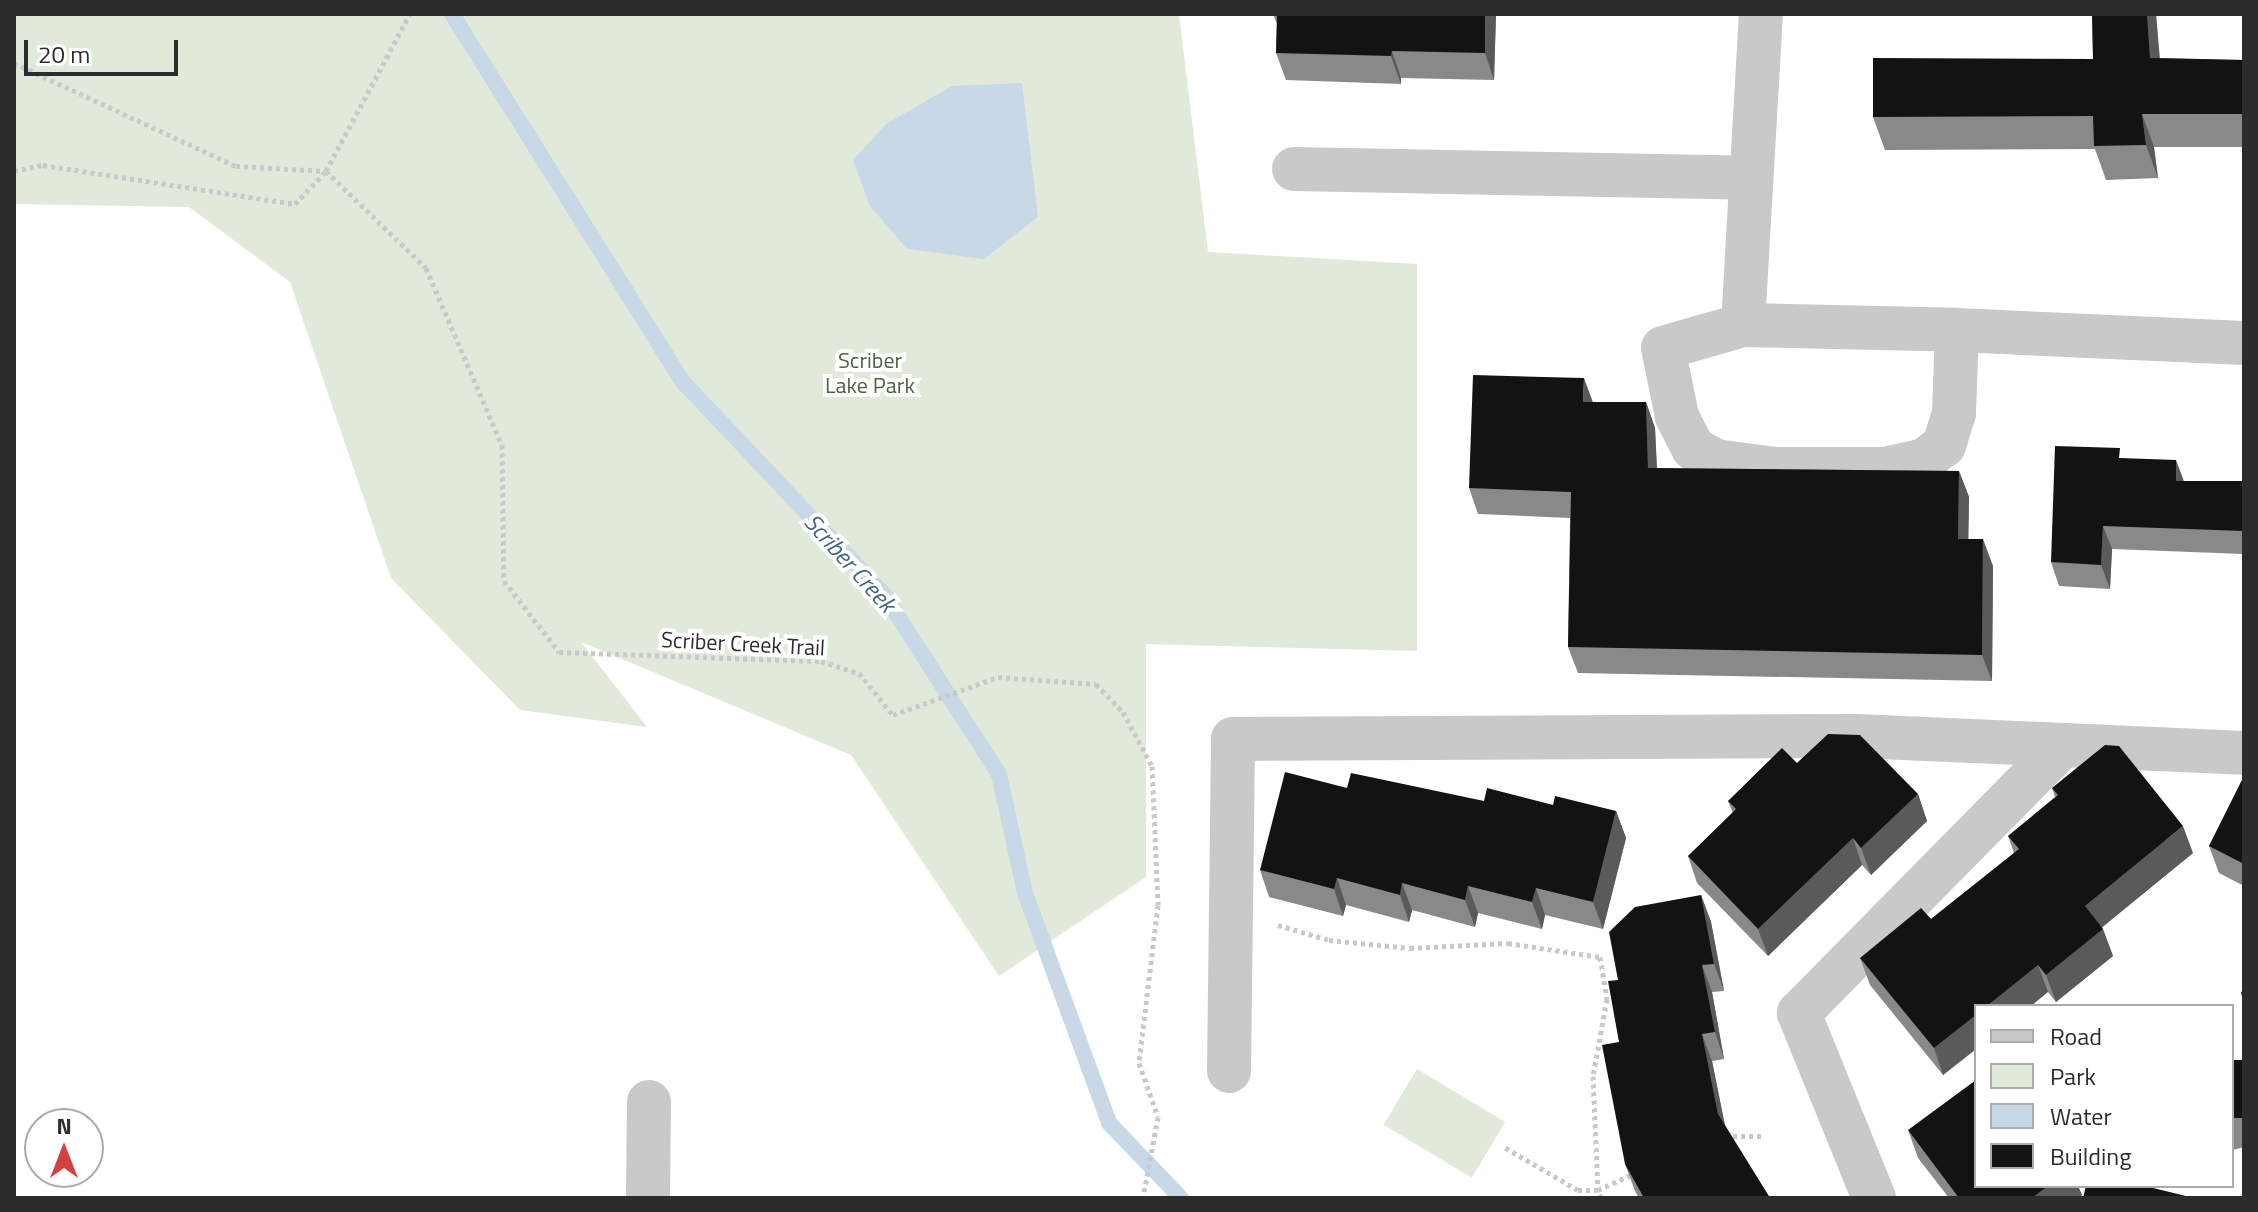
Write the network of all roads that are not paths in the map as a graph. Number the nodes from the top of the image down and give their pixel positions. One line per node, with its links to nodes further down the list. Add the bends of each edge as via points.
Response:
1 (1761, 14): 3 (street)
2 (1294, 169): 3 (street)
3 (1751, 178): 4 (street)
4 (1743, 325): 5 (street); 5 (street, via 1663,348 1677,416 1693,448 1716,461 1775,469 1885,469 1925,460 1944,445 1954,413)
5 (1957, 330): 6 (street)
6 (2244, 343)
7 (2059, 749): 8 (street); 9 (street, via 1857,736 1233,739); 12 (street, via 1799,1013)
8 (2244, 753)
9 (1229, 1071)
10 (649, 1102): 11 (street)
11 (648, 1198)
12 (1874, 1198)

